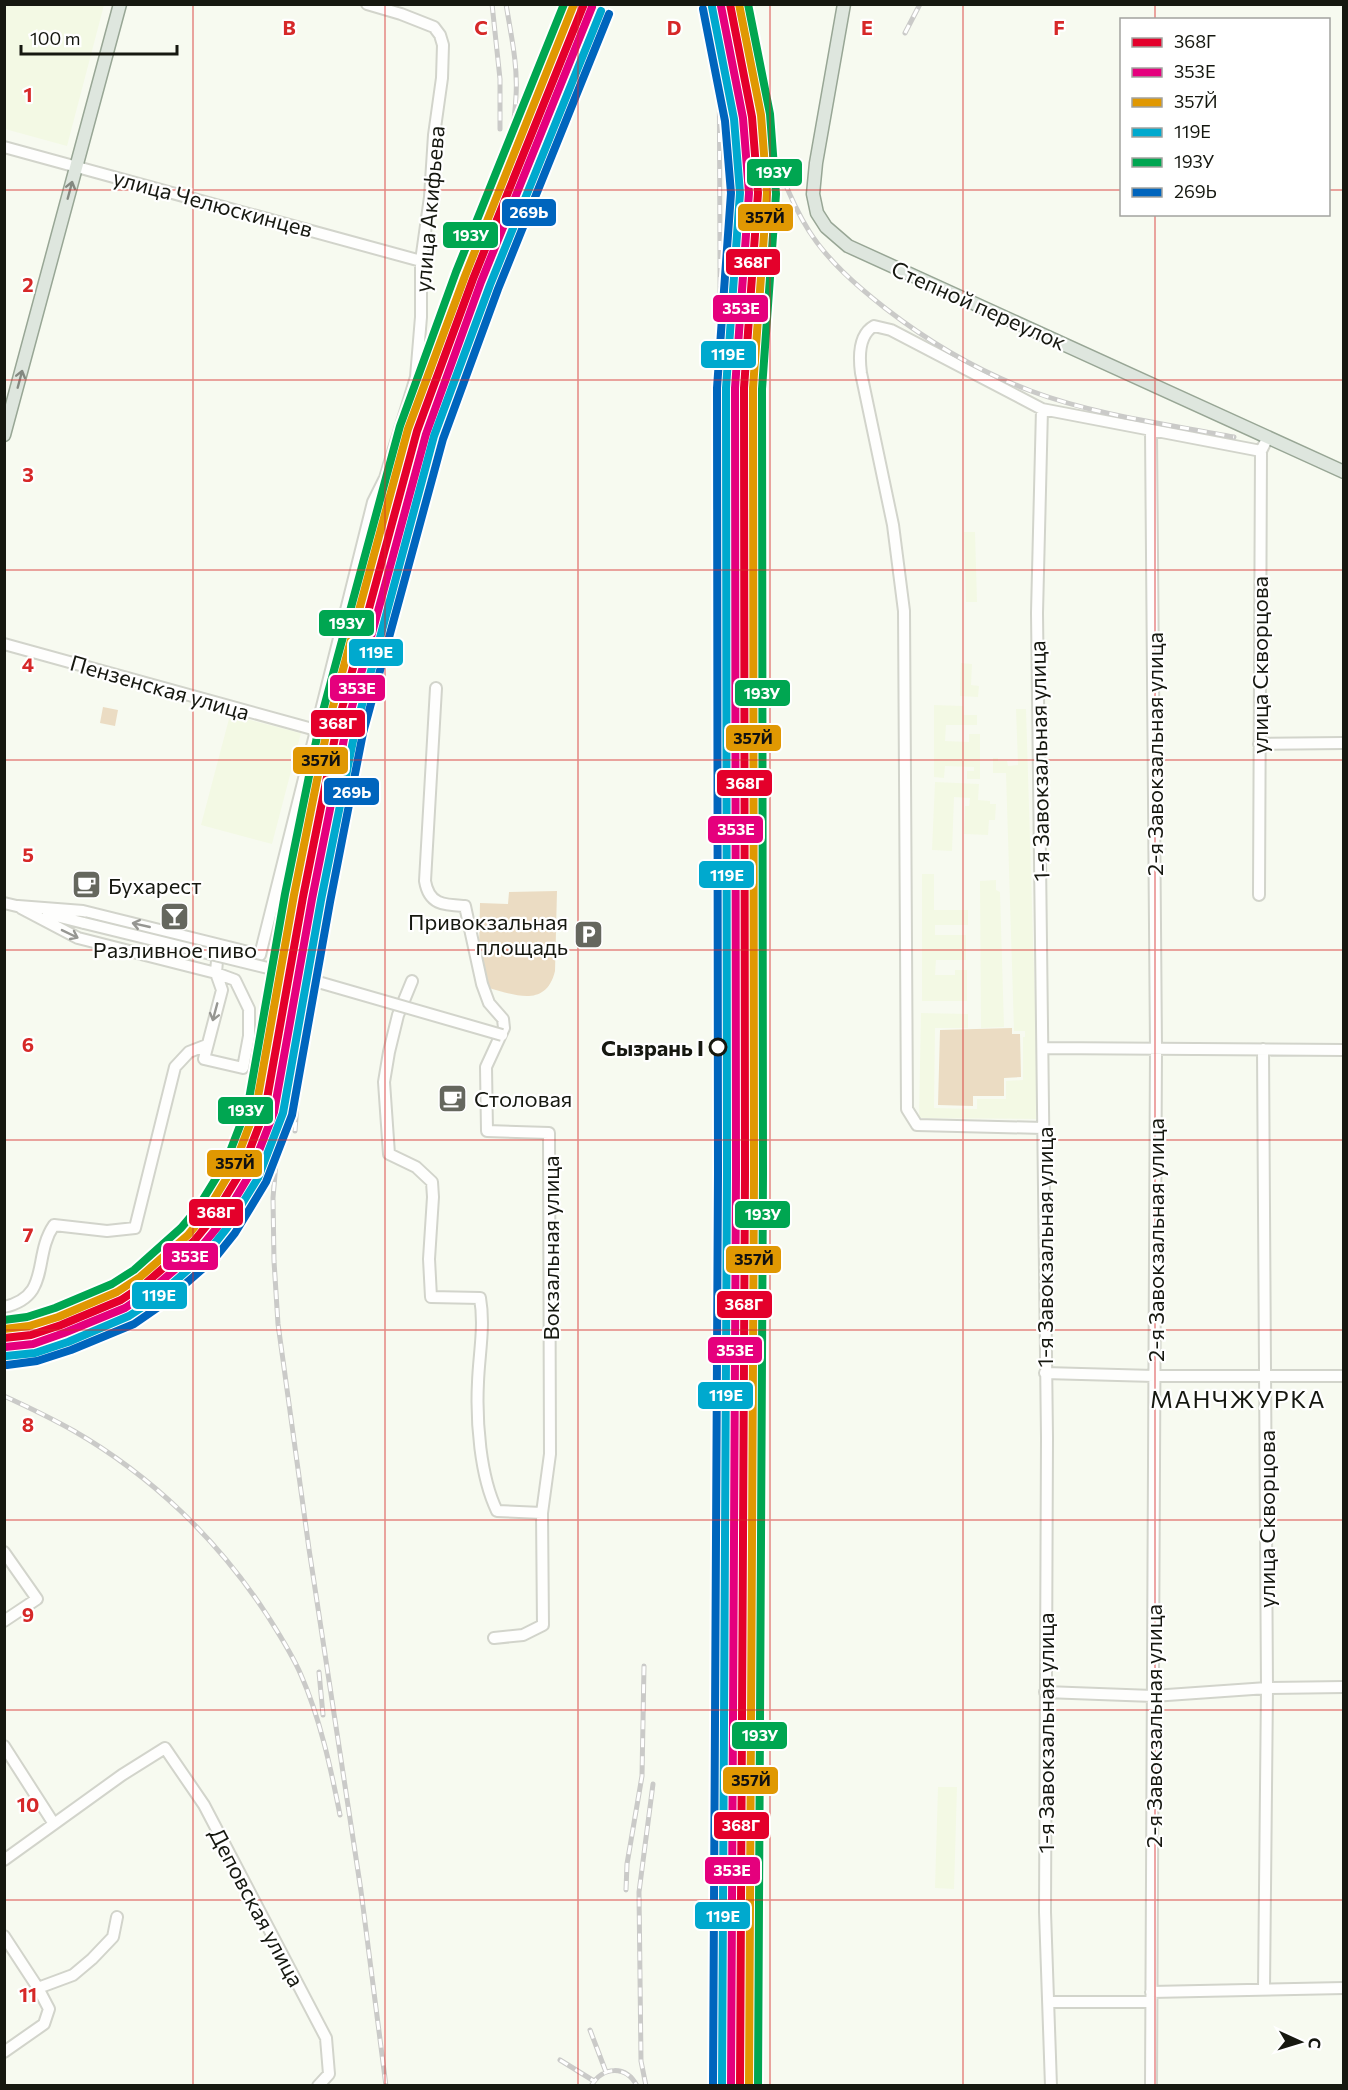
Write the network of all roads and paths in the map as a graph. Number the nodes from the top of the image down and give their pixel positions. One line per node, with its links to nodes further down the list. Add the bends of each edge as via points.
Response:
1 (120, 4): 5 (main road)
2 (367, 4): 6 (street, улица Акифьева, via 434,27 444,45)
3 (844, 4): 10 (main road, Степной переулок, via 813,194 817,213 826,227 848,246)
4 (4, 147): 5 (street, улица Челюскинцев)
5 (76, 166): 6 (street, улица Челюскинцев); 9 (main road, one-way to 5)
6 (421, 261): 15 (street, улица Акифьева, via 416,377 385,477 373,502)
7 (1042, 409): 8 (street); 26 (street, 1-я Завокзальная улица, via 1037,613); 30 (street, via 891,330 874,326 862,344 861,374 893,525 904,610 906,1110 917,1125)
8 (1151, 430): 11 (street); 27 (street, 2-я Завокзальная улица)
9 (4, 435)
10 (1268, 437): 11 (street, улица Скворцова); 12 (main road, Степной переулок)
11 (1261, 451): 17 (street, улица Скворцова)
12 (1343, 472)
13 (4, 644): 15 (street, Пензенская улица)
14 (436, 688): 24 (street, via 426,890 444,905 465,906 482,984 489,1003 503,1019)
15 (316, 730): 21 (street, улица Акифьева, via 260,955)
16 (1344, 743): 17 (street)
17 (1259, 744): 18 (street, улица Скворцова)
18 (1259, 895)
19 (4, 903): 20 (street)
20 (18, 906): 21 (street, one-way to 20, via 83,911); 22 (street, one-way to 22, via 78,938); 24 (street, bridge, via 280,970)
21 (219, 944): 22 (street)
22 (216, 973): 25 (street, one-way to 25, via 222,990); 25 (street, via 234,980 249,1009 243,1068 204,1059)
23 (412, 981): 36 (street, via 398,1015 384,1082 390,1154 416,1167 432,1182 431,1297 480,1298 480,1439 489,1495 497,1511)
24 (500, 1040): 36 (street, Вокзальная улица, via 486,1067 487,1131 549,1133 550,1455)
25 (207, 1045): 31 (street, via 189,1052 175,1067 135,1228 107,1231 54,1225 48,1233 31,1293 26,1300)
26 (1043, 1048): 27 (street); 30 (street, 1-я Завокзальная улица)
27 (1156, 1049): 28 (street); 33 (street, 2-я Завокзальная улица)
28 (1263, 1049): 29 (street); 35 (street, улица Скворцова)
29 (1344, 1050)
30 (1043, 1128): 32 (street, 1-я Завокзальная улица)
31 (4, 1307)
32 (1045, 1372): 33 (street); 42 (street, 1-я Завокзальная улица)
33 (1155, 1376): 35 (street); 43 (street, 2-я Завокзальная улица)
34 (1344, 1376): 35 (street)
35 (1265, 1377): 41 (street, улица Скворцова)
36 (542, 1513): 39 (street, Вокзальная улица, via 543,1625 523,1635)
37 (4, 1552): 38 (street, via 37,1599)
38 (4, 1621)
39 (494, 1638)
40 (1344, 1687): 41 (street)
41 (1267, 1688): 43 (street); 51 (street, улица Скворцова)
42 (1045, 1692): 43 (street); 53 (street, 1-я Завокзальная улица)
43 (1153, 1696): 52 (street, 2-я Завокзальная улица)
44 (4, 1746): 45 (street)
45 (54, 1824): 46 (street); 55 (street, Деповская улица, via 165,1748 204,1805 326,2038 329,2074)
46 (4, 1860)
47 (117, 1917): 49 (street, via 113,1937 92,1959 73,1975)
48 (4, 1935): 49 (street)
49 (38, 1988): 54 (street, via 49,2009 44,2024)
50 (1344, 1988): 51 (street)
51 (1264, 1989): 52 (street)
52 (1151, 1997): 53 (street); 57 (street, 2-я Завокзальная улица)
53 (1048, 2002): 56 (street, 1-я Завокзальная улица)
54 (4, 2052)
55 (318, 2085)
56 (1051, 2085)
57 (1151, 2085)

